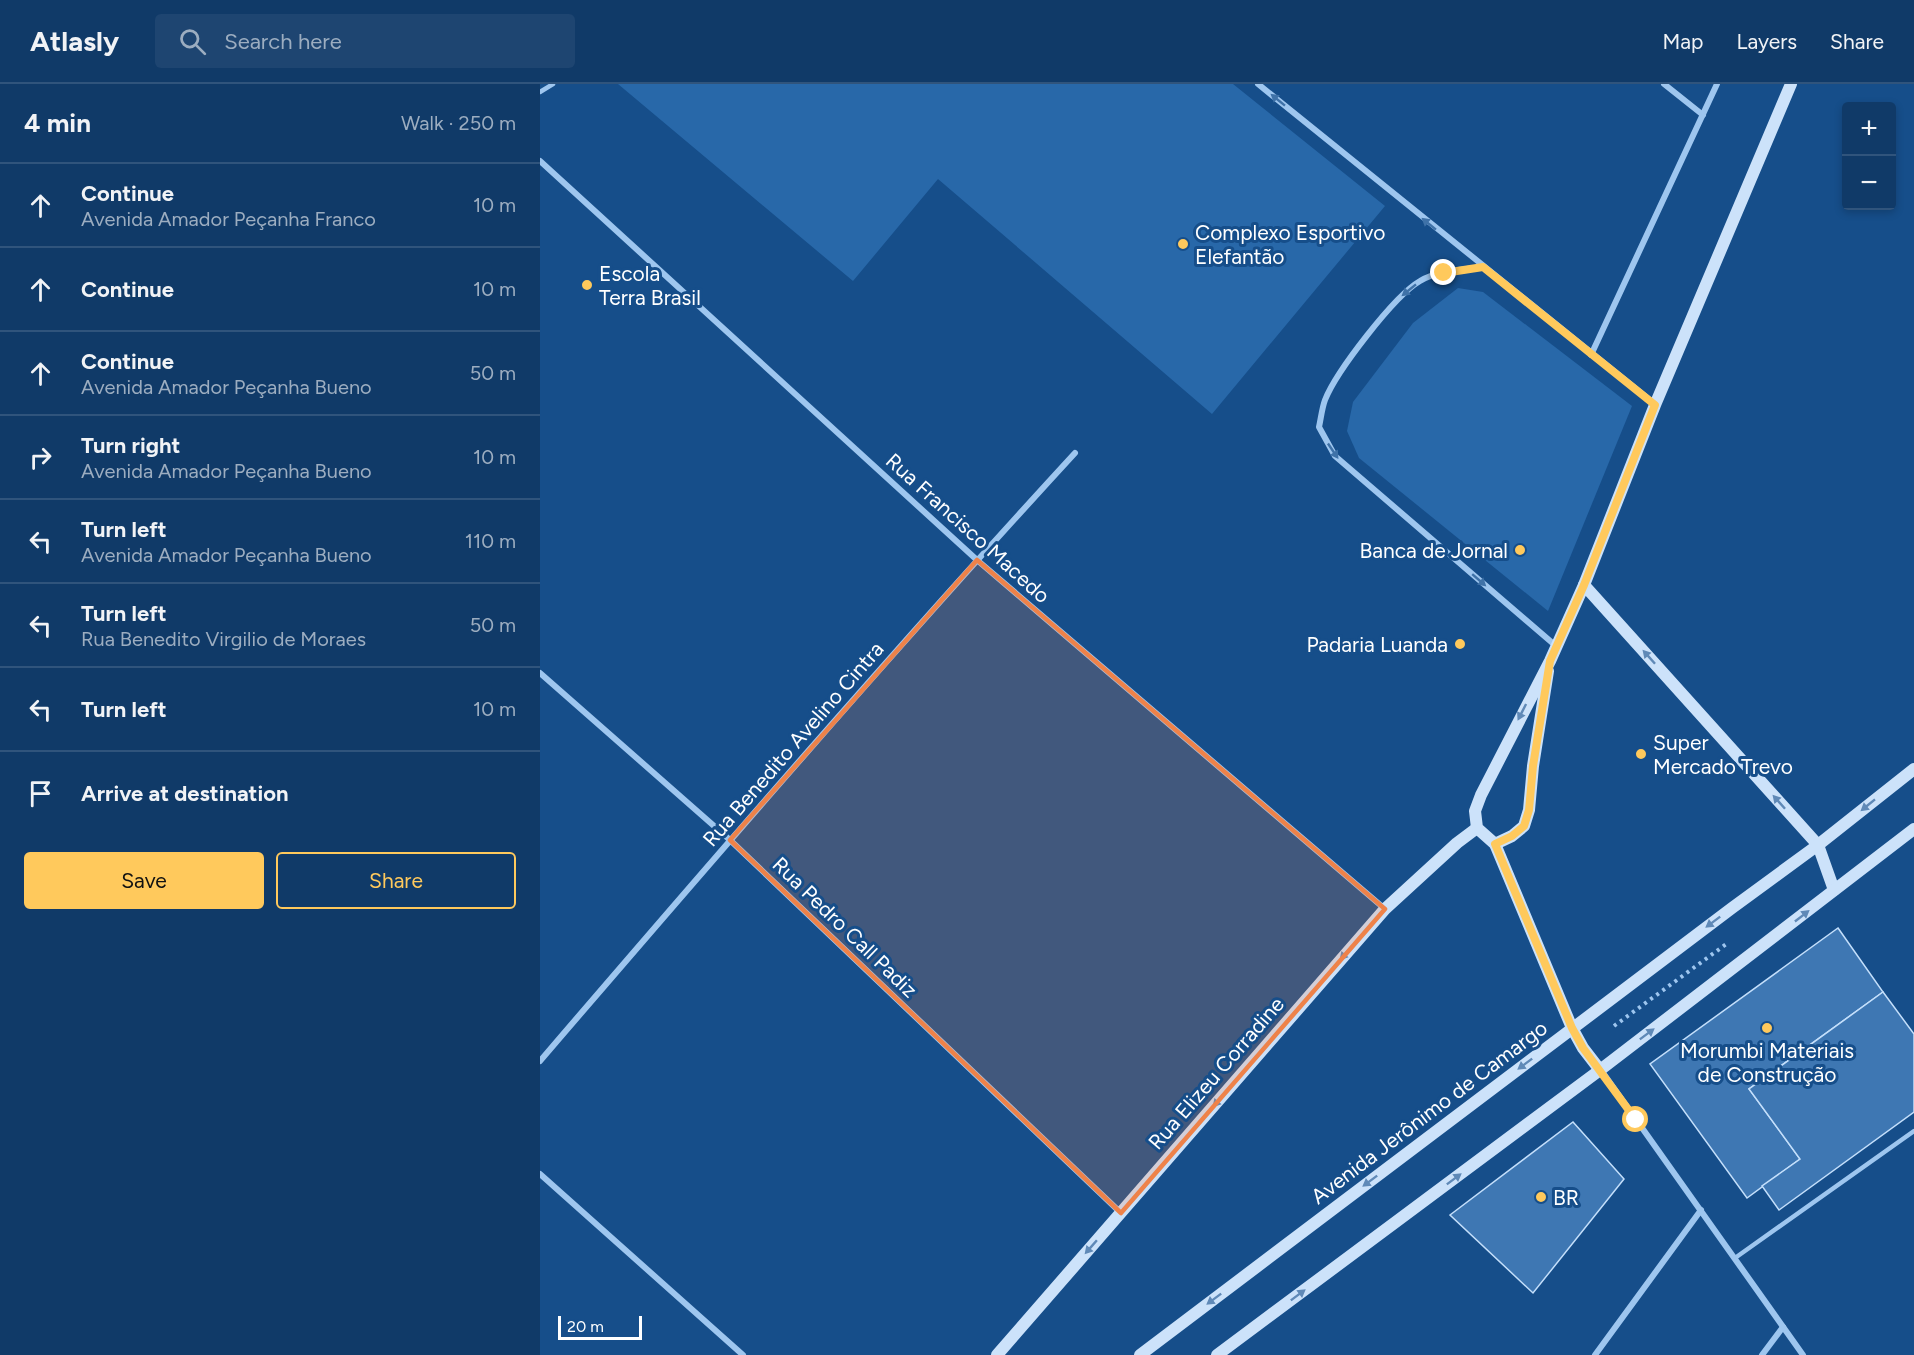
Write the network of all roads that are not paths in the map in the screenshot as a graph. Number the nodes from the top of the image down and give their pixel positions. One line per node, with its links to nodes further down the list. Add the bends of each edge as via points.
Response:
1 (553, 84): 6 (lane)
2 (1258, 84): 9 (street, one-way to 2)
3 (1664, 84): 7 (street)
4 (1717, 84): 7 (street)
5 (1791, 84): 11 (main road)
6 (540, 92)
7 (1702, 115): 10 (street)
8 (541, 165): 13 (street, Rua Francisco Macedo)
9 (1483, 267): 10 (street); 15 (street, one-way to 15, via 1420,281 1398,299 1340,371 1324,401 1319,427 1335,456)
10 (1591, 355): 11 (street)
11 (1655, 405): 14 (main road)
12 (1075, 453): 13 (street, Rua Benedito Avelino Cintra)
13 (977, 560): 21 (street, Rua Benedito Avelino Cintra); 25 (street, Rua Francisco Macedo)
14 (1584, 585): 15 (main road); 23 (main road, one-way to 14)
15 (1556, 646): 16 (main road)
16 (1550, 661): 19 (main road, one-way to 19, via 1481,795 1475,811); 22 (main road, via 1529,810 1524,826)
17 (540, 673): 21 (street, Rua Pedro Call Padiz)
18 (1914, 769): 23 (main road, Avenida Jerônimo de Camargo, one-way to 23)
19 (1477, 828): 22 (main road); 25 (main road, Rua Elizeu Corradine)
20 (1914, 829): 24 (main road)
21 (730, 840): 27 (street, Rua Benedito Avelino Cintra); 32 (street, Rua Pedro Call Padiz)
22 (1495, 844): 26 (main road)
23 (1818, 845): 24 (main road); 26 (main road, Avenida Jerônimo de Camargo, one-way to 26)
24 (1834, 890): 28 (main road, one-way to 24)
25 (1385, 909): 32 (main road, Rua Elizeu Corradine, one-way to 32)
26 (1572, 1028): 28 (main road); 37 (main road, Avenida Jerônimo de Camargo, one-way to 37)
27 (540, 1061)
28 (1600, 1070): 31 (street); 38 (main road, one-way to 28)
29 (1914, 1131): 33 (lane)
30 (540, 1174): 35 (street)
31 (1701, 1210): 33 (street); 39 (street)
32 (1121, 1213): 36 (main road, Rua Elizeu Corradine, one-way to 36)
33 (1735, 1258): 34 (street)
34 (1783, 1327): 40 (street); 41 (street)
35 (743, 1355)
36 (997, 1355)
37 (1140, 1355)
38 (1217, 1355)
39 (1595, 1355)
40 (1762, 1355)
41 (1803, 1355)

